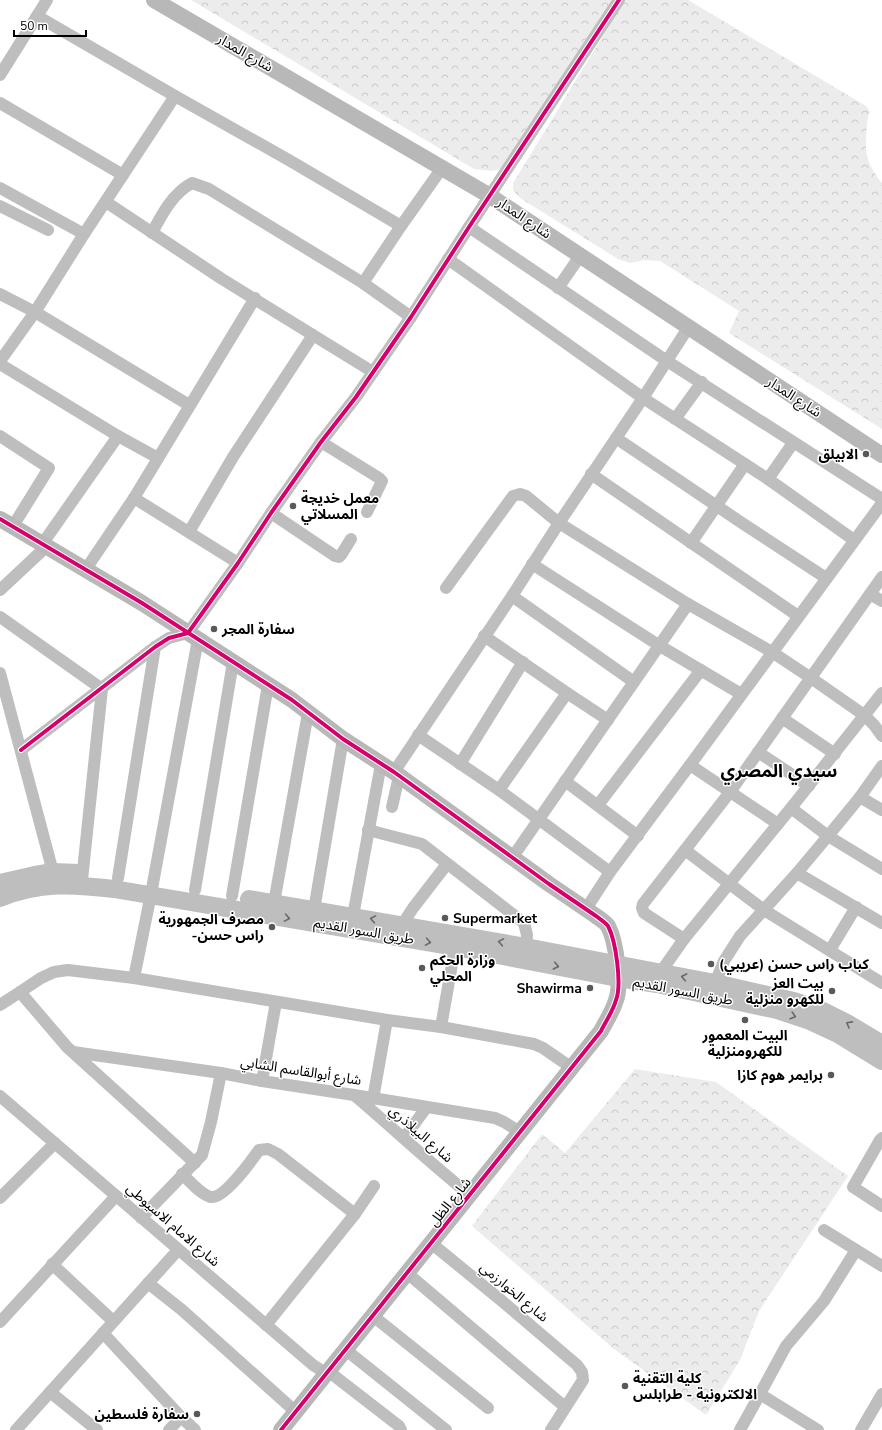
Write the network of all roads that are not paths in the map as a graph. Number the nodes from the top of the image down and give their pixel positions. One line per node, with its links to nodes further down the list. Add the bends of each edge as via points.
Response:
1 (47, 0): 4 (street)
2 (154, 0): 8 (street, شارع المدار)
3 (619, 0): 11 (street)
4 (36, 16): 5 (street); 6 (street)
5 (0, 74)
6 (175, 96): 9 (street); 14 (street)
7 (0, 103): 9 (street)
8 (442, 168): 11 (street, شارع المدار); 14 (street)
9 (123, 175): 12 (street)
10 (0, 188): 18 (street)
11 (490, 196): 15 (street); 19 (street, شارع المدار)
12 (106, 202): 17 (street); 18 (street)
13 (0, 206): 16 (street)
14 (401, 226): 21 (street)
15 (469, 227): 20 (street); 22 (street)
16 (48, 230)
17 (152, 233): 21 (street, via 182,188 192,182 209,189); 24 (street)
18 (84, 234): 25 (street)
19 (580, 256): 22 (street); 27 (street, شارع المدار)
20 (448, 259): 26 (street); 33 (street)
21 (363, 283): 26 (street)
22 (558, 288): 29 (street)
23 (0, 294): 25 (street)
24 (255, 298): 28 (street); 34 (street)
25 (36, 312): 30 (street); 34 (street)
26 (411, 317): 31 (street)
27 (688, 328): 29 (street); 41 (street, شارع المدار)
28 (313, 335): 31 (street); 54 (street, via 233,457)
29 (667, 361): 32 (street); 33 (street)
30 (0, 363): 36 (street)
31 (373, 372): 39 (street)
32 (702, 382): 35 (street); 40 (street)
33 (643, 398): 35 (street); 37 (street)
34 (189, 406): 42 (street)
35 (675, 419): 43 (street)
36 (118, 436): 42 (street); 58 (street)
37 (616, 438): 44 (street); 49 (street)
38 (1, 439): 52 (street, via 49,468)
39 (321, 442): 50 (street, via 382,481); 51 (street)
40 (793, 443): 45 (street); 47 (street)
41 (882, 455)
42 (158, 458): 46 (street)
43 (745, 464): 45 (street); 49 (street)
44 (591, 474): 53 (street); 57 (street)
45 (768, 479): 56 (street)
46 (134, 498): 54 (street); 61 (street)
47 (882, 499)
48 (882, 503): 56 (street)
49 (716, 505): 57 (street); 63 (street)
50 (368, 512)
51 (271, 513): 55 (street, via 335,556 341,555); 59 (street)
52 (7, 522): 58 (street, شارع الظل)
53 (559, 523): 60 (street); 64 (street, via 526,496 513,496); 69 (street)
54 (189, 532): 59 (street)
55 (351, 539)
56 (854, 540): 63 (street)
57 (691, 543): 70 (street)
58 (45, 545): 61 (street, شارع الظل); 65 (street)
59 (238, 563): 72 (street)
60 (532, 564): 67 (street); 74 (street)
61 (86, 569): 72 (street, شارع الظل)
62 (882, 577): 66 (street)
63 (826, 578): 70 (street)
64 (446, 588)
65 (0, 590)
66 (870, 594): 68 (street); 81 (street)
67 (512, 596): 73 (street); 82 (street)
68 (882, 601)
69 (688, 604): 74 (street); 76 (street)
70 (798, 616): 76 (street)
71 (0, 617): 84 (street)
72 (193, 636): 75 (street, via 169,638); 77 (street, شارع الظل); 128 (street)
73 (484, 636): 78 (street); 92 (street)
74 (660, 646): 79 (street); 82 (street)
75 (155, 647): 84 (street); 123 (street)
76 (772, 652): 81 (street); 87 (street)
77 (233, 662): 83 (street, شارع الظل); 129 (street)
78 (523, 662): 85 (street); 98 (street)
79 (701, 670): 87 (street); 107 (street)
80 (0, 673): 95 (street)
81 (811, 678): 89 (street); 90 (street)
82 (634, 682): 91 (street)
83 (268, 684): 88 (street, شارع الظل); 130 (street)
84 (102, 689): 95 (street); 124 (street)
85 (567, 693): 91 (street); 104 (street)
86 (882, 693): 89 (street)
87 (741, 694): 99 (street)
88 (308, 713): 94 (street, شارع الظل); 132 (street)
89 (864, 715): 93 (street); 97 (street)
90 (782, 718): 96 (street); 97 (street)
91 (608, 720): 102 (street)
92 (418, 735): 98 (street); 101 (street)
93 (882, 736)
94 (343, 739): 101 (street, شارع الظل); 135 (street)
95 (21, 750): 120 (street)
96 (758, 752): 103 (street); 105 (street)
97 (835, 754): 103 (street)
98 (460, 764): 104 (street)
99 (690, 765): 105 (street); 114 (street)
100 (882, 766): 106 (street)
101 (391, 771): 108 (street); 113 (street); 117 (street, شارع الظل)
102 (565, 781): 107 (street); 111 (street)
103 (809, 786): 109 (street)
104 (499, 790): 111 (street)
105 (730, 792): 112 (street); 116 (street)
106 (860, 797): 110 (street); 115 (street)
107 (598, 805): 114 (street)
108 (392, 807)
109 (791, 808): 112 (street); 115 (street)
110 (882, 810)
111 (538, 819): 117 (street); 121 (street)
112 (778, 824): 127 (street)
113 (368, 830): 118 (street, via 422,844); 137 (street)
114 (638, 836): 121 (street)
115 (828, 836): 119 (street); 122 (street)
116 (685, 850): 127 (street); 140 (street, via 642,908 644,913)
117 (512, 858): 134 (street, شارع الظل)
118 (447, 864): 139 (street, via 412,908); 141 (street, via 524,923)
119 (882, 869)
120 (53, 872): 124 (main road, طريق السور القديم); 125 (main road, طريق السور القديم)
121 (610, 872): 134 (street)
122 (797, 873): 133 (street); 136 (street)
123 (118, 878): 124 (main road, طريق السور القديم); 128 (main road, طريق السور القديم)
124 (82, 879): 125 (main road, طريق السور القديم, via 58,885); 128 (main road, طريق السور القديم)
125 (36, 881): 126 (main road, طريق السور القديم); 131 (main road, طريق السور القديم)
126 (0, 883)
127 (729, 883): 136 (street); 140 (street)
128 (152, 889): 129 (main road, طريق السور القديم); 142 (main road, طريق السور القديم, one-way to 142); 146 (street)
129 (195, 890): 130 (main road, طريق السور القديم)
130 (232, 896): 132 (main road, طريق السور القديم)
131 (0, 898)
132 (274, 903): 135 (main road, طريق السور القديم)
133 (856, 908): 138 (street); 143 (street)
134 (586, 909): 144 (street, شارع الظل, via 608,927)
135 (314, 910): 137 (main road, طريق السور القديم)
136 (764, 910): 143 (street); 147 (street, via 730,949)
137 (353, 916): 139 (main road, طريق السور القديم, one-way to 137)
138 (882, 923)
139 (402, 925): 141 (main road, طريق السور القديم, one-way to 139)
140 (684, 939): 145 (street)
141 (526, 946): 144 (main road, طريق السور القديم)
142 (455, 947): 144 (main road, طريق السور القديم, one-way to 144); 153 (street)
143 (830, 950): 148 (street)
144 (618, 972): 145 (main road, طريق السور القديم); 156 (main road, طريق السور القديم, one-way to 156, via 657,984 777,1010 810,1021 838,1034); 157 (street, شارع الظل, via 619,989 616,1000 601,1031)
145 (660, 973): 147 (main road, طريق السور القديم, one-way to 145)
146 (134, 978): 149 (street, via 68,970 54,972); 150 (street)
147 (715, 983): 154 (main road, طريق السور القديم, one-way to 147, via 821,1010 794,1001)
148 (882, 983)
149 (20, 992): 151 (street); 155 (street)
150 (276, 1002): 152 (street); 159 (street)
151 (0, 1004)
152 (388, 1020): 153 (street); 162 (street)
153 (441, 1027): 157 (street, via 534,1044)
154 (882, 1044)
155 (73, 1052): 158 (street, شارع أبوالقاسم الشابي); 168 (street)
156 (882, 1061)
157 (572, 1068): 164 (street, شارع الظل)
158 (220, 1073): 159 (street, شارع أبوالقاسم الشابي); 168 (street, via 206,1144 202,1155)
159 (262, 1082): 160 (street, شارع أبوالقاسم الشابي)
160 (354, 1095): 162 (street, شارع أبوالقاسم الشابي); 165 (street, شارع البيلاذري)
161 (0, 1096): 167 (street, شارع الامام الاسيوطي)
162 (373, 1099): 163 (street, شارع أبوالقاسم الشابي)
163 (426, 1108): 164 (street, شارع أبوالقاسم الشابي, via 495,1118); 165 (street)
164 (520, 1132): 171 (street, شارع الظل)
165 (404, 1138): 171 (street, شارع البيلاذري)
166 (882, 1138): 174 (street, via 853,1187)
167 (55, 1143): 172 (street, شارع الامام الاسيوطي); 173 (street)
168 (195, 1163): 169 (street)
169 (182, 1174): 175 (street, via 203,1193 212,1197 218,1196 234,1182 259,1150 268,1149); 176 (street)
170 (374, 1186): 175 (street)
171 (470, 1195): 178 (street, شارع الظل)
172 (116, 1196): 176 (street, شارع الامام الاسيوطي); 181 (street)
173 (0, 1198)
174 (882, 1206)
175 (355, 1214): 188 (street)
176 (141, 1218): 179 (street, شارع الامام الاسيوطي)
177 (824, 1230): 180 (street)
178 (431, 1243): 183 (street, شارع الظل); 195 (street, شارع الخوارزمي, via 577,1365 582,1372 583,1380)
179 (178, 1250): 184 (street); 188 (street, شارع الامام الاسيوطي)
180 (856, 1250): 182 (street); 193 (street, via 824,1301 786,1346)
181 (52, 1264): 186 (street); 187 (street)
182 (882, 1266)
183 (407, 1273): 185 (street, شارع الظل); 195 (street)
184 (148, 1283): 186 (street); 197 (street)
185 (373, 1316): 190 (street, شارع الظل); 196 (street)
186 (113, 1321): 189 (street)
187 (0, 1322)
188 (266, 1325): 191 (street, شارع الامام الاسيوطي, via 320,1370)
189 (103, 1333): 192 (street); 198 (street)
190 (346, 1350): 191 (street, شارع الظل); 205 (street)
191 (328, 1372): 197 (street, شارع الظل); 204 (street, شارع الامام الاسيوطي, via 400,1426)
192 (50, 1392): 199 (street); 200 (street)
193 (760, 1394): 207 (street); 208 (street)
194 (882, 1394): 209 (street)
195 (565, 1407): 206 (street)
196 (488, 1408)
197 (296, 1412): 203 (street, شارع الظل)
198 (180, 1417): 201 (street); 202 (street)
199 (16, 1430)
200 (97, 1430)
201 (169, 1430)
202 (195, 1430)
203 (281, 1430)
204 (401, 1430)
205 (446, 1430)
206 (551, 1430)
207 (740, 1430)
208 (818, 1430)
209 (861, 1430)

